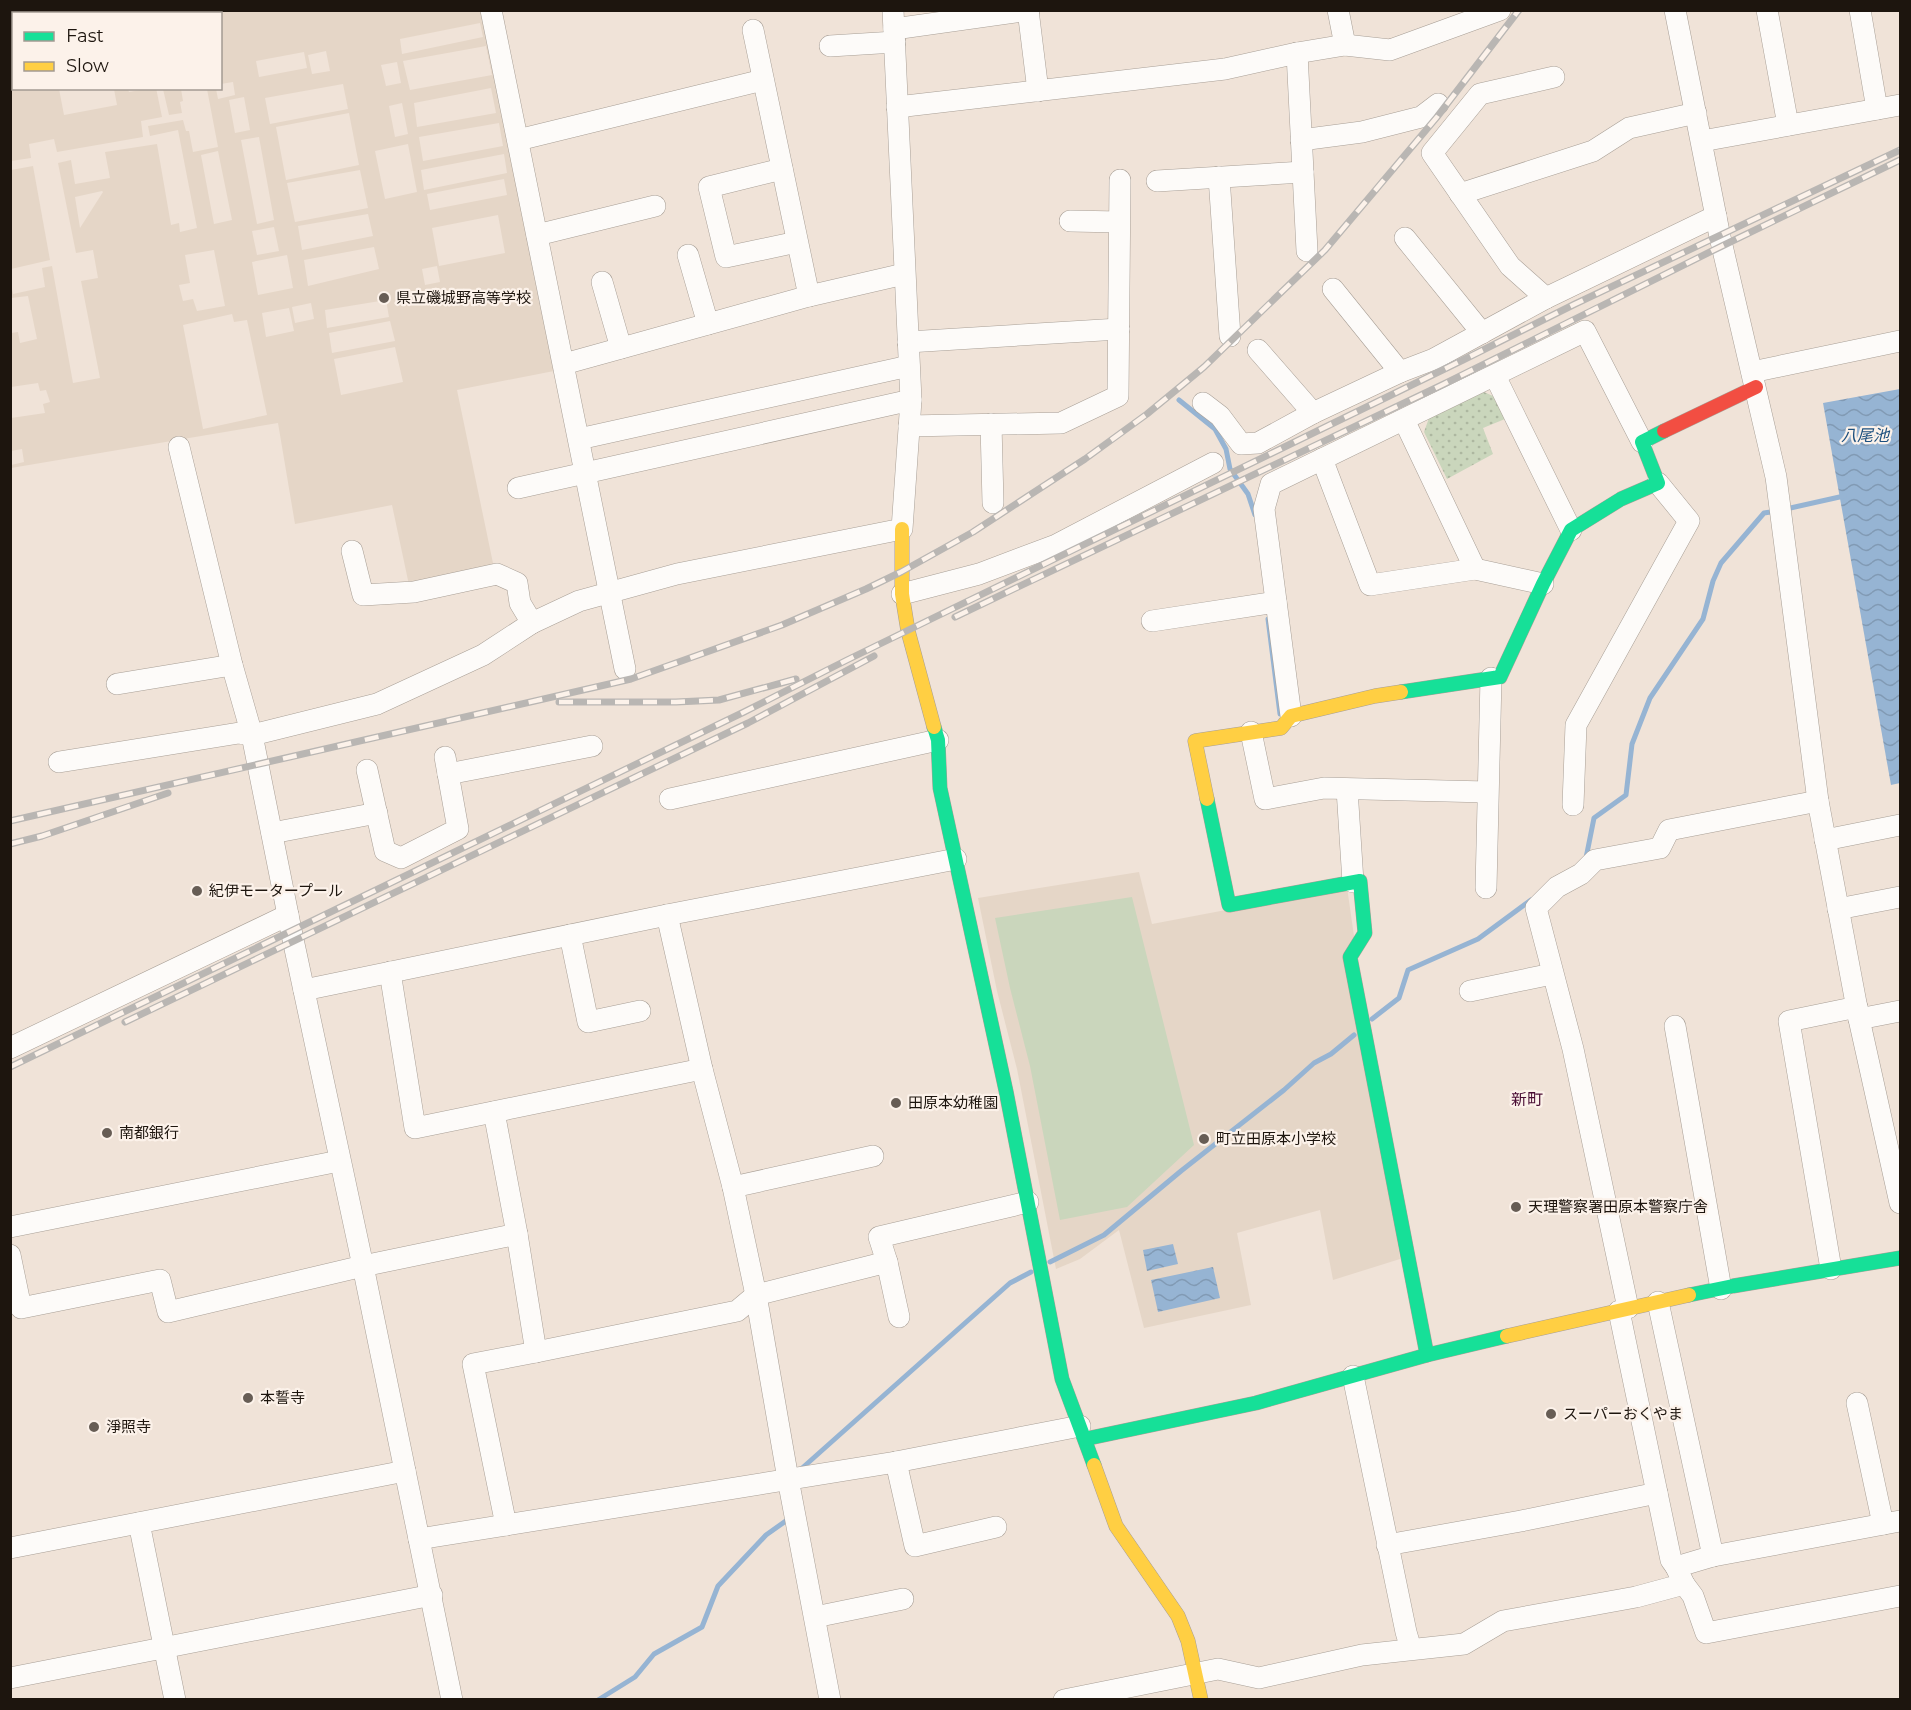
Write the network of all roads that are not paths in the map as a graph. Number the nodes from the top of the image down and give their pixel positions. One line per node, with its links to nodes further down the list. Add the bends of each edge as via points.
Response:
1 (491, 10): 22 (street)
2 (1028, 10): 8 (street); 15 (street)
3 (1338, 10): 10 (street)
4 (1500, 10): 10 (street, via 1390,50)
5 (1674, 10): 20 (street)
6 (1767, 10): 21 (street)
7 (1860, 10): 19 (street)
8 (894, 27): 11 (street); 18 (street)
9 (753, 30): 14 (street)
10 (1345, 45): 12 (street)
11 (830, 46)
12 (1297, 53): 15 (street, via 1225,69); 23 (street)
13 (1554, 77): 30 (street, via 1480,94 1432,153)
14 (763, 80): 22 (street); 25 (street)
15 (1038, 91): 18 (street)
16 (1438, 104): 23 (street, via 1421,117 1362,132)
17 (1900, 105): 19 (street)
18 (897, 107): 40 (street)
19 (1877, 109): 21 (street)
20 (1696, 112): 24 (street); 30 (street, via 1629,128 1593,151)
21 (1788, 125): 24 (street)
22 (518, 140): 35 (street)
23 (1301, 140): 26 (street)
24 (1702, 141): 32 (street)
25 (782, 169): 37 (street); 37 (street, via 709,187 726,257)
26 (1303, 172): 27 (street); 38 (street)
27 (1219, 177): 29 (street); 48 (street)
28 (1120, 180): 34 (street)
29 (1156, 181)
30 (1460, 194): 44 (street, via 1510,266)
31 (655, 206): 35 (street)
32 (1716, 216): 44 (street); 57 (street)
33 (1070, 221): 34 (street)
34 (1119, 222): 46 (street)
35 (537, 236): 53 (street)
36 (1405, 238): 47 (street)
37 (797, 242): 43 (street)
38 (1307, 251)
39 (688, 255): 45 (street)
40 (904, 274): 43 (street); 50 (street)
41 (602, 282): 51 (street)
42 (1333, 289): 55 (street)
43 (809, 296): 45 (street)
44 (1546, 298): 47 (street)
45 (708, 324): 51 (street)
46 (1119, 328): 50 (street); 62 (street, via 1119,396 1061,423)
47 (1482, 333): 55 (street)
48 (1230, 336)
49 (1900, 341): 57 (street)
50 (908, 342): 54 (street)
51 (621, 348): 53 (street)
52 (1258, 350): 60 (street)
53 (564, 364): 64 (street)
54 (909, 366): 58 (street); 64 (street)
55 (1400, 372): 60 (street)
56 (1495, 376): 61 (street); 65 (street, via 1585,331); 74 (street)
57 (1754, 380): 65 (street); 97 (street, via 1776,477)
58 (911, 400): 63 (street); 69 (street)
59 (1203, 403): 60 (street, via 1220,416 1241,444 1258,443)
60 (1313, 413)
61 (1404, 420): 67 (street); 76 (street)
62 (991, 424): 63 (street); 72 (street)
63 (909, 426): 73 (street)
64 (579, 439): 69 (street)
65 (1642, 442): 70 (street)
66 (179, 447): 83 (street)
67 (1322, 459): 76 (street, via 1370,585); 80 (street, via 1271,484 1264,509)
68 (1213, 463): 79 (street, via 1056,545 979,574)
69 (585, 472): 71 (street); 78 (street)
70 (1658, 483): 74 (street, via 1621,499); 98 (street, via 1689,521 1576,725)
71 (518, 488)
72 (993, 503)
73 (902, 529): 78 (street, via 677,574); 79 (street)
74 (1571, 530): 77 (street)
75 (352, 551): 82 (street, via 363,595 414,592 497,574 517,583 520,603)
76 (1475, 569): 77 (street)
77 (1543, 584): 85 (street, via 1500,677)
78 (610, 592): 82 (street); 84 (street)
79 (902, 594): 90 (street, via 908,631)
80 (1269, 603): 81 (street); 87 (street)
81 (1152, 621)
82 (532, 623): 89 (street, via 483,655 377,704)
83 (232, 665): 86 (street); 89 (street)
84 (625, 669)
85 (1491, 678): 87 (street, via 1375,696); 95 (street)
86 (117, 684)
87 (1291, 716): 88 (street, via 1281,728)
88 (1251, 732): 94 (street, via 1265,800 1324,788); 104 (street, via 1195,741 1229,905)
89 (252, 735): 92 (street, via 239,733); 101 (street)
90 (938, 740): 96 (street); 103 (street, via 940,788)
91 (592, 746): 99 (street, via 447,765 458,829 401,858 385,851)
92 (59, 762)
93 (367, 770): 99 (street)
94 (1347, 789): 95 (street); 104 (street)
95 (1487, 792): 105 (street)
96 (670, 800)
97 (1818, 801): 102 (street); 112 (street, via 1669,830 1660,848 1596,860 1581,874 1557,886 1536,908)
98 (1573, 805)
99 (377, 813): 101 (street)
100 (1900, 825): 102 (street)
101 (272, 833): 108 (street)
102 (1825, 840): 107 (street)
103 (956, 859): 109 (street); 125 (street)
104 (1353, 882): 141 (street, via 1360,881 1365,933 1350,957)
105 (1486, 888)
106 (1900, 897): 107 (street)
107 (1838, 909): 117 (street)
108 (288, 915): 113 (street); 119 (street)
109 (667, 915): 110 (street); 120 (street)
110 (570, 935): 111 (street); 115 (street, via 588,1022)
111 (390, 972): 113 (street); 121 (street, via 415,1128)
112 (1552, 974): 114 (street); 138 (street, via 1573,1049)
113 (304, 990): 123 (street)
114 (1470, 992)
115 (640, 1011)
116 (1900, 1011): 117 (street)
117 (1858, 1013): 126 (street); 133 (street, via 1789,1021)
118 (1675, 1026): 134 (street)
119 (10, 1048)
120 (702, 1069): 121 (street); 124 (street)
121 (494, 1112): 128 (street)
122 (873, 1156): 124 (street)
123 (339, 1161): 127 (street); 132 (street)
124 (734, 1187): 135 (street)
125 (1028, 1202): 131 (street, via 879,1237); 144 (street, via 1062,1379)
126 (1900, 1203)
127 (10, 1227)
128 (517, 1234): 132 (street); 140 (street)
129 (10, 1255): 137 (street)
130 (1900, 1258): 133 (street)
131 (887, 1262): 135 (street); 139 (street)
132 (363, 1266): 137 (street, via 168,1312 160,1280); 146 (street)
133 (1831, 1269): 134 (street)
134 (1721, 1289): 136 (street)
135 (756, 1295): 140 (street, via 737,1311); 147 (street)
136 (1658, 1302): 138 (street); 156 (street)
137 (16, 1309)
138 (1623, 1310): 141 (street); 148 (street)
139 (899, 1317)
140 (536, 1352): 151 (street, via 473,1364)
141 (1427, 1355): 142 (street)
142 (1353, 1376): 144 (street, via 1256,1403); 154 (street)
143 (1857, 1403): 150 (street)
144 (1082, 1432): 145 (street); 164 (street, via 1116,1526 1178,1616)
145 (896, 1462): 147 (street); 152 (street, via 915,1546)
146 (405, 1471): 149 (street); 153 (street)
147 (795, 1478): 151 (street); 161 (street)
148 (1657, 1493): 154 (street); 157 (street, via 1671,1560)
149 (139, 1523): 155 (street); 162 (street)
150 (1892, 1523): 156 (street)
151 (507, 1525): 153 (street)
152 (996, 1527)
153 (419, 1539): 158 (street)
154 (1387, 1545): 163 (street)
155 (10, 1548)
156 (1713, 1556): 157 (street)
157 (1680, 1575): 159 (street, via 1693,1596 1706,1633); 163 (street, via 1636,1598 1503,1621 1464,1644)
158 (432, 1595): 162 (street); 167 (street)
159 (1900, 1596)
160 (903, 1599): 161 (street)
161 (814, 1617): 168 (street)
162 (164, 1648): 165 (street); 166 (street)
163 (1412, 1649): 164 (street, via 1362,1655 1258,1678 1218,1669)
164 (1196, 1673): 169 (street); 170 (street)
165 (10, 1678)
166 (175, 1700)
167 (452, 1700)
168 (830, 1700)
169 (1064, 1700)
170 (1201, 1700)

